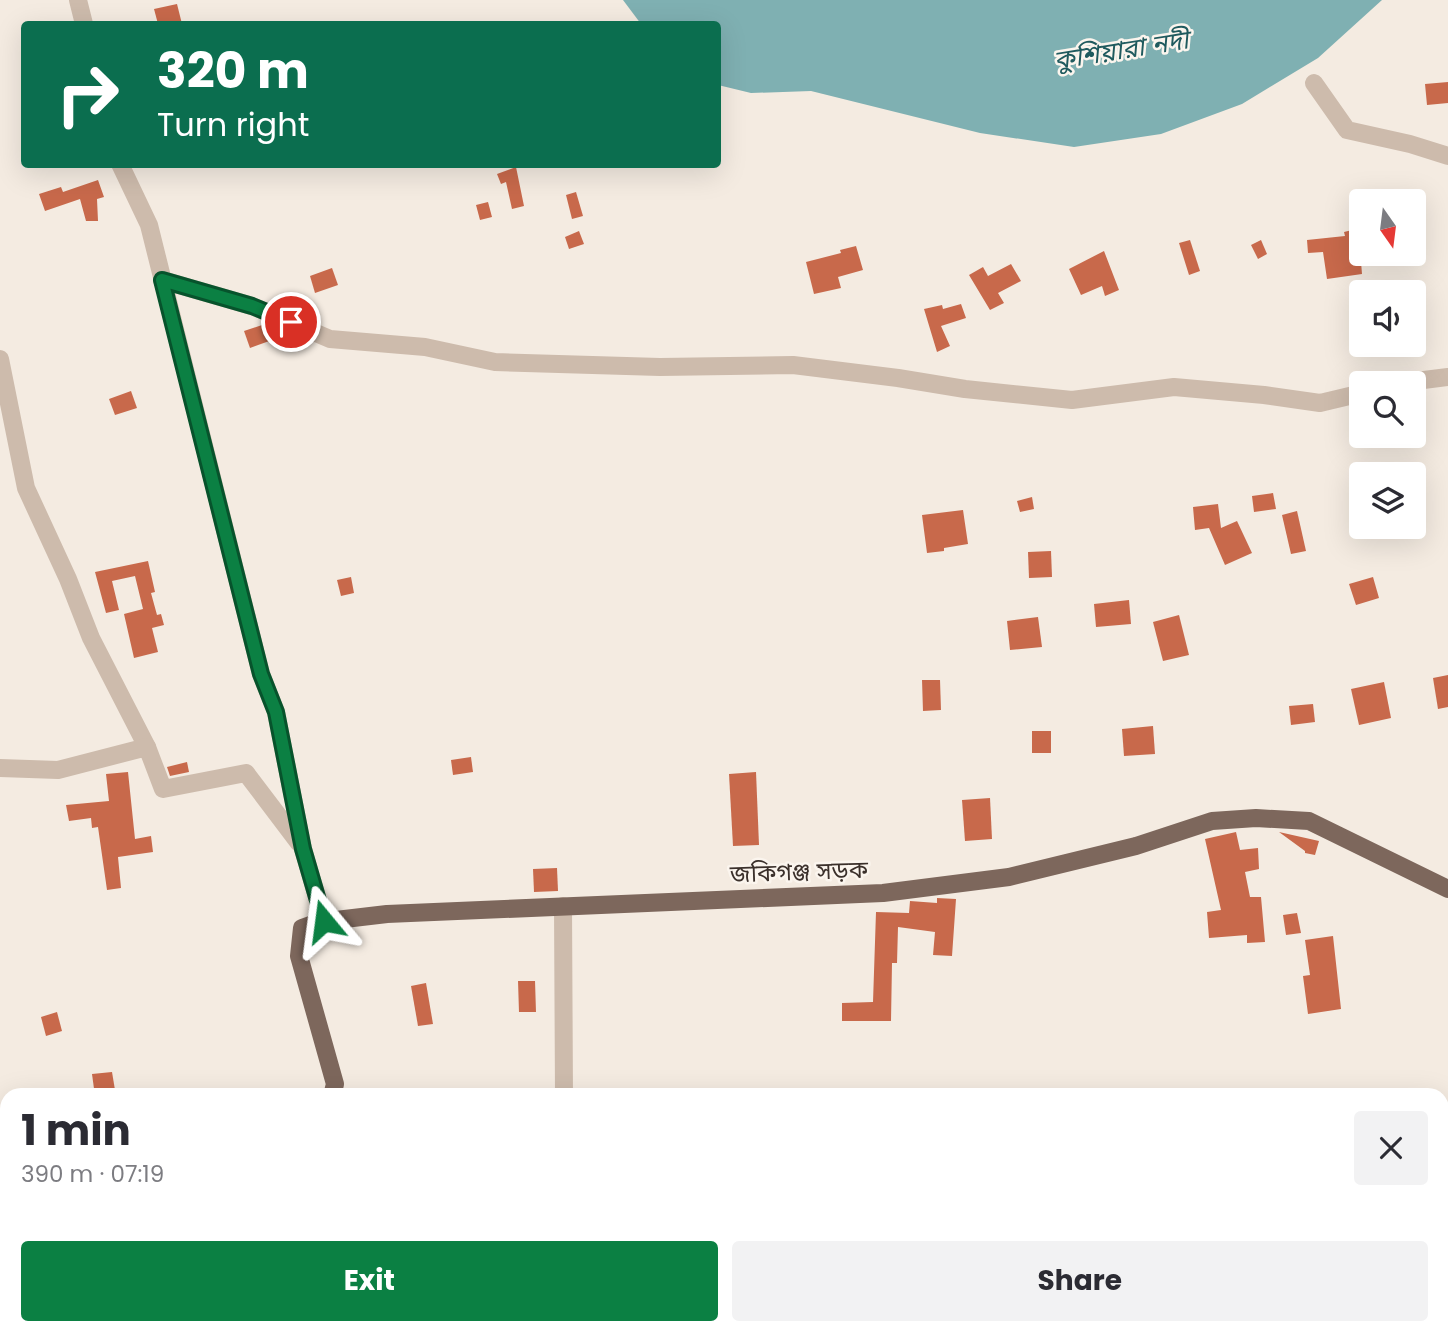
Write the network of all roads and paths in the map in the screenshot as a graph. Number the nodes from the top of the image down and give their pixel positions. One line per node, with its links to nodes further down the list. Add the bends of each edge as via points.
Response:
1 (78, 0): 2 (street)
2 (83, 21)
3 (1314, 83): 4 (street, via 1347,131)
4 (1448, 156)
5 (122, 168): 6 (street, via 149,225)
6 (162, 280): 10 (street, via 252,306 330,339 425,347 495,362 793,365 1072,400 1174,387 1320,403); 15 (street, via 261,674 276,712)
7 (0, 359): 11 (street, via 26,488 91,638)
8 (1448, 377): 9 (street)
9 (1426, 380)
10 (1349, 396)
11 (147, 747): 12 (street, via 58,770); 15 (street, via 163,789 246,773 297,838)
12 (0, 768)
13 (1448, 889): 14 (main road, জকিগঞ্জ সড়ক, via 1309,821 1256,818 1212,821 1136,846 1009,877 883,893)
14 (564, 906): 15 (main road, জকিগঞ্জ সড়ক, via 387,914); 17 (street)
15 (321, 922): 16 (main road, via 302,928 299,956)
16 (334, 1088)
17 (564, 1088)

